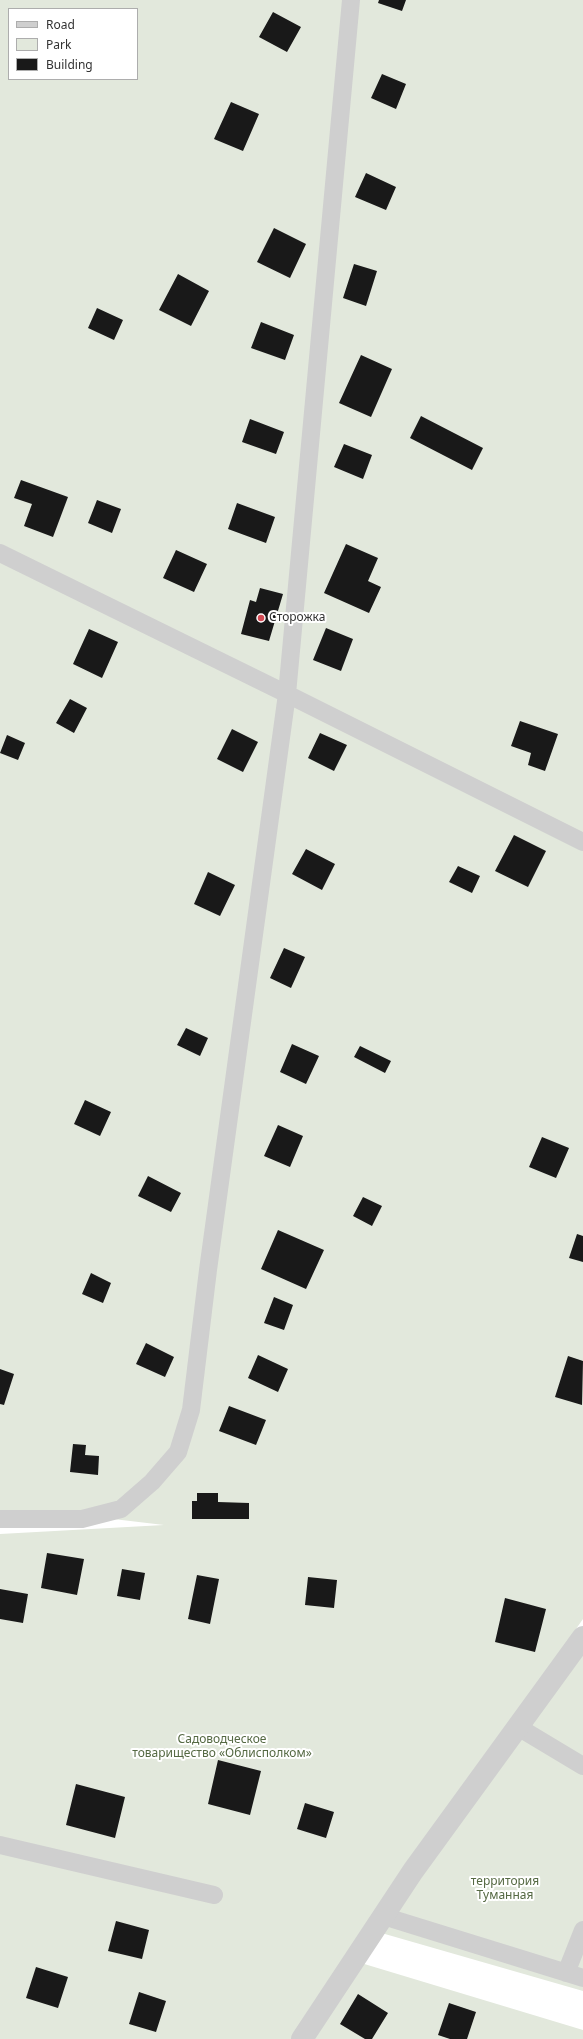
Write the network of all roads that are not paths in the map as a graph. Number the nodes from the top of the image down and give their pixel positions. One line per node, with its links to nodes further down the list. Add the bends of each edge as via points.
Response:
1 (351, 0): 3 (lane)
2 (0, 553): 3 (lane)
3 (287, 694): 4 (lane); 5 (lane, via 191,1410 178,1452 152,1482 121,1508 82,1519)
4 (583, 842)
5 (0, 1519)
6 (583, 1637): 7 (street)
7 (518, 1727): 8 (lane); 11 (street)
8 (583, 1766)
9 (0, 1845): 10 (lane)
10 (214, 1895)
11 (383, 1916): 13 (lane); 14 (street)
12 (583, 1930): 13 (lane)
13 (575, 1975)
14 (302, 2039)

